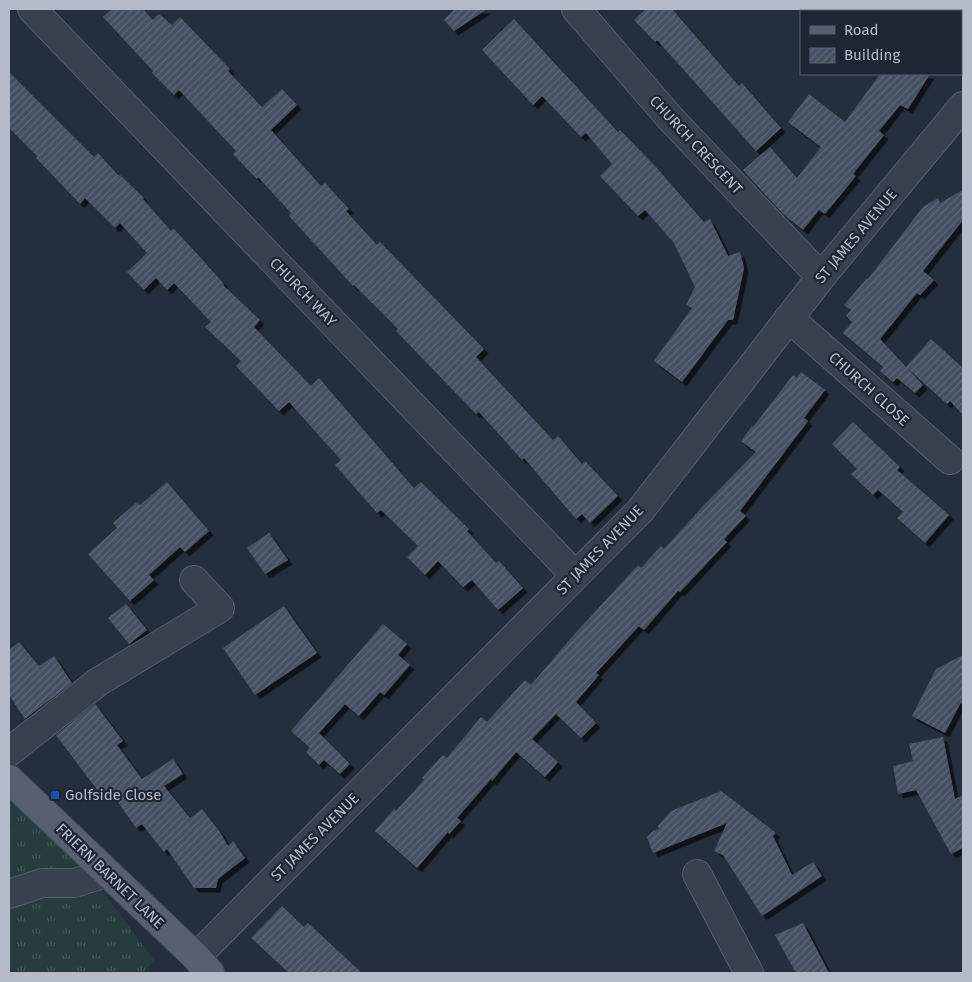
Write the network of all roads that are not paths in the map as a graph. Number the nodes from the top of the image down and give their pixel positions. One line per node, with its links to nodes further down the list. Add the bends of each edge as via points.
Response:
1 (32, 9): 7 (street, CHURCH WAY)
2 (576, 9): 4 (street, CHURCH CRESCENT, via 670,118)
3 (963, 106): 4 (street, ST JAMES AVENUE)
4 (821, 278): 5 (street, ST JAMES AVENUE)
5 (789, 318): 6 (street, CHURCH CLOSE); 7 (street, ST JAMES AVENUE, via 640,511)
6 (950, 460)
7 (575, 575): 14 (street, ST JAMES AVENUE)
8 (194, 580): 9 (street, via 220,608 98,682)
9 (9, 752)
10 (9, 780): 11 (main road, FRIERN BARNET LANE)
11 (107, 873): 13 (street, via 74,883 42,883); 14 (main road, FRIERN BARNET LANE)
12 (697, 874): 15 (street)
13 (9, 894)
14 (203, 965)
15 (749, 973)

